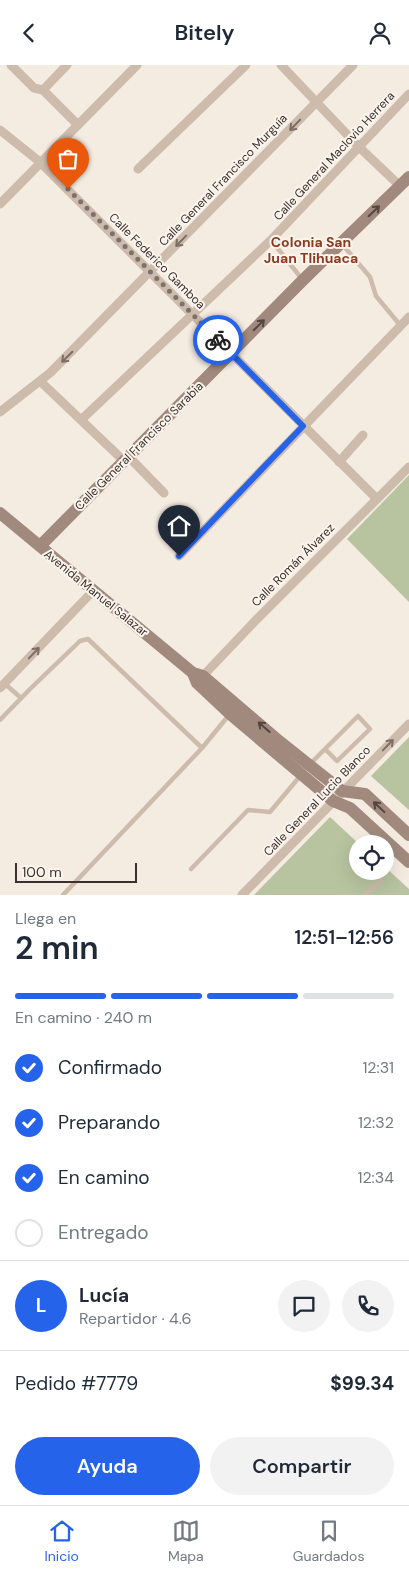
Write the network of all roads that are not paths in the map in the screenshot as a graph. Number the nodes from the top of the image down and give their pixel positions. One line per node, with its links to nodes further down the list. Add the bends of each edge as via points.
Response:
1 (11, 65): 7 (street, via 34,88)
2 (67, 65): 7 (street)
3 (137, 65): 10 (street)
4 (246, 65): 14 (street)
5 (281, 65): 9 (street)
6 (353, 65): 9 (street, Calle General Francisco Murguía)
7 (43, 90): 10 (street)
8 (409, 94): 12 (street, Calle General Maclovio Herrera)
9 (316, 103): 12 (street); 19 (street, Calle General Francisco Murguía, one-way to 19)
10 (77, 125): 13 (street)
11 (0, 130): 13 (street, Calle Federico Gamboa)
12 (359, 147): 15 (street); 17 (street, Calle General Maclovio Herrera)
13 (40, 162): 16 (street); 19 (street, Calle Federico Gamboa)
14 (138, 169)
15 (404, 182): 18 (street, Calle General Francisco Sarabia, one-way to 15)
16 (0, 204)
17 (271, 241): 20 (lane); 21 (street, Calle General Maclovio Herrera)
18 (341, 243): 20 (street, Calle General Francisco Sarabia); 22 (lane, via 370,277 376,296)
19 (150, 273): 21 (street, Calle Federico Gamboa); 24 (street, Calle General Francisco Murguía, one-way to 24)
20 (303, 280): 23 (street, Calle General Francisco Sarabia, one-way to 20)
21 (192, 315): 23 (street, Calle Federico Gamboa); 26 (street, Calle General Maclovio Herrera)
22 (406, 321): 27 (street)
23 (231, 353): 27 (street, Calle Federico Gamboa); 29 (street, Calle General Francisco Sarabia)
24 (40, 382): 25 (street, Calle General Francisco Murguía); 26 (street)
25 (0, 412)
26 (81, 421): 29 (street)
27 (303, 426): 30 (street, Calle Federico Gamboa); 36 (street)
28 (364, 435): 30 (street)
29 (126, 458): 32 (street); 35 (street, Calle General Francisco Sarabia)
30 (339, 461): 33 (street, Calle Federico Gamboa)
31 (409, 467): 33 (street, Calle Román Álvarez)
32 (164, 493)
33 (377, 499): 38 (street, Calle Román Álvarez)
34 (0, 513): 35 (street, Avenida Manuel Salazar)
35 (40, 547): 37 (street, Avenida Manuel Salazar)
36 (179, 556)
37 (94, 590): 38 (street, Avenida Manuel Salazar); 39 (street, one-way to 37)
38 (198, 677): 41 (street, Avenida Manuel Salazar)
39 (1, 683): 40 (lane)
40 (21, 698): 42 (lane); 44 (lane, via 80,641 88,639)
41 (234, 709): 44 (lane); 46 (street, Avenida Manuel Salazar)
42 (0, 720)
43 (409, 724): 47 (street, Calle General Lucio Blanco, one-way to 43)
44 (202, 748): 53 (lane)
45 (325, 749): 45 (lane, via 337,761 370,729 358,716); 46 (lane)
46 (305, 770): 47 (street, Avenida Manuel Salazar); 48 (street, Avenida Manuel Salazar); 51 (lane, via 270,813 248,809)
47 (342, 791): 48 (street, Calle General Lucio Blanco); 49 (street, one-way to 47, via 365,794)
48 (333, 801): 50 (street, Avenida Manuel Salazar, via 350,808); 54 (street, Calle General Lucio Blanco)
49 (409, 835)
50 (409, 863)
51 (191, 869)
52 (381, 880): 55 (lane)
53 (63, 895)
54 (242, 895)
55 (365, 895)

